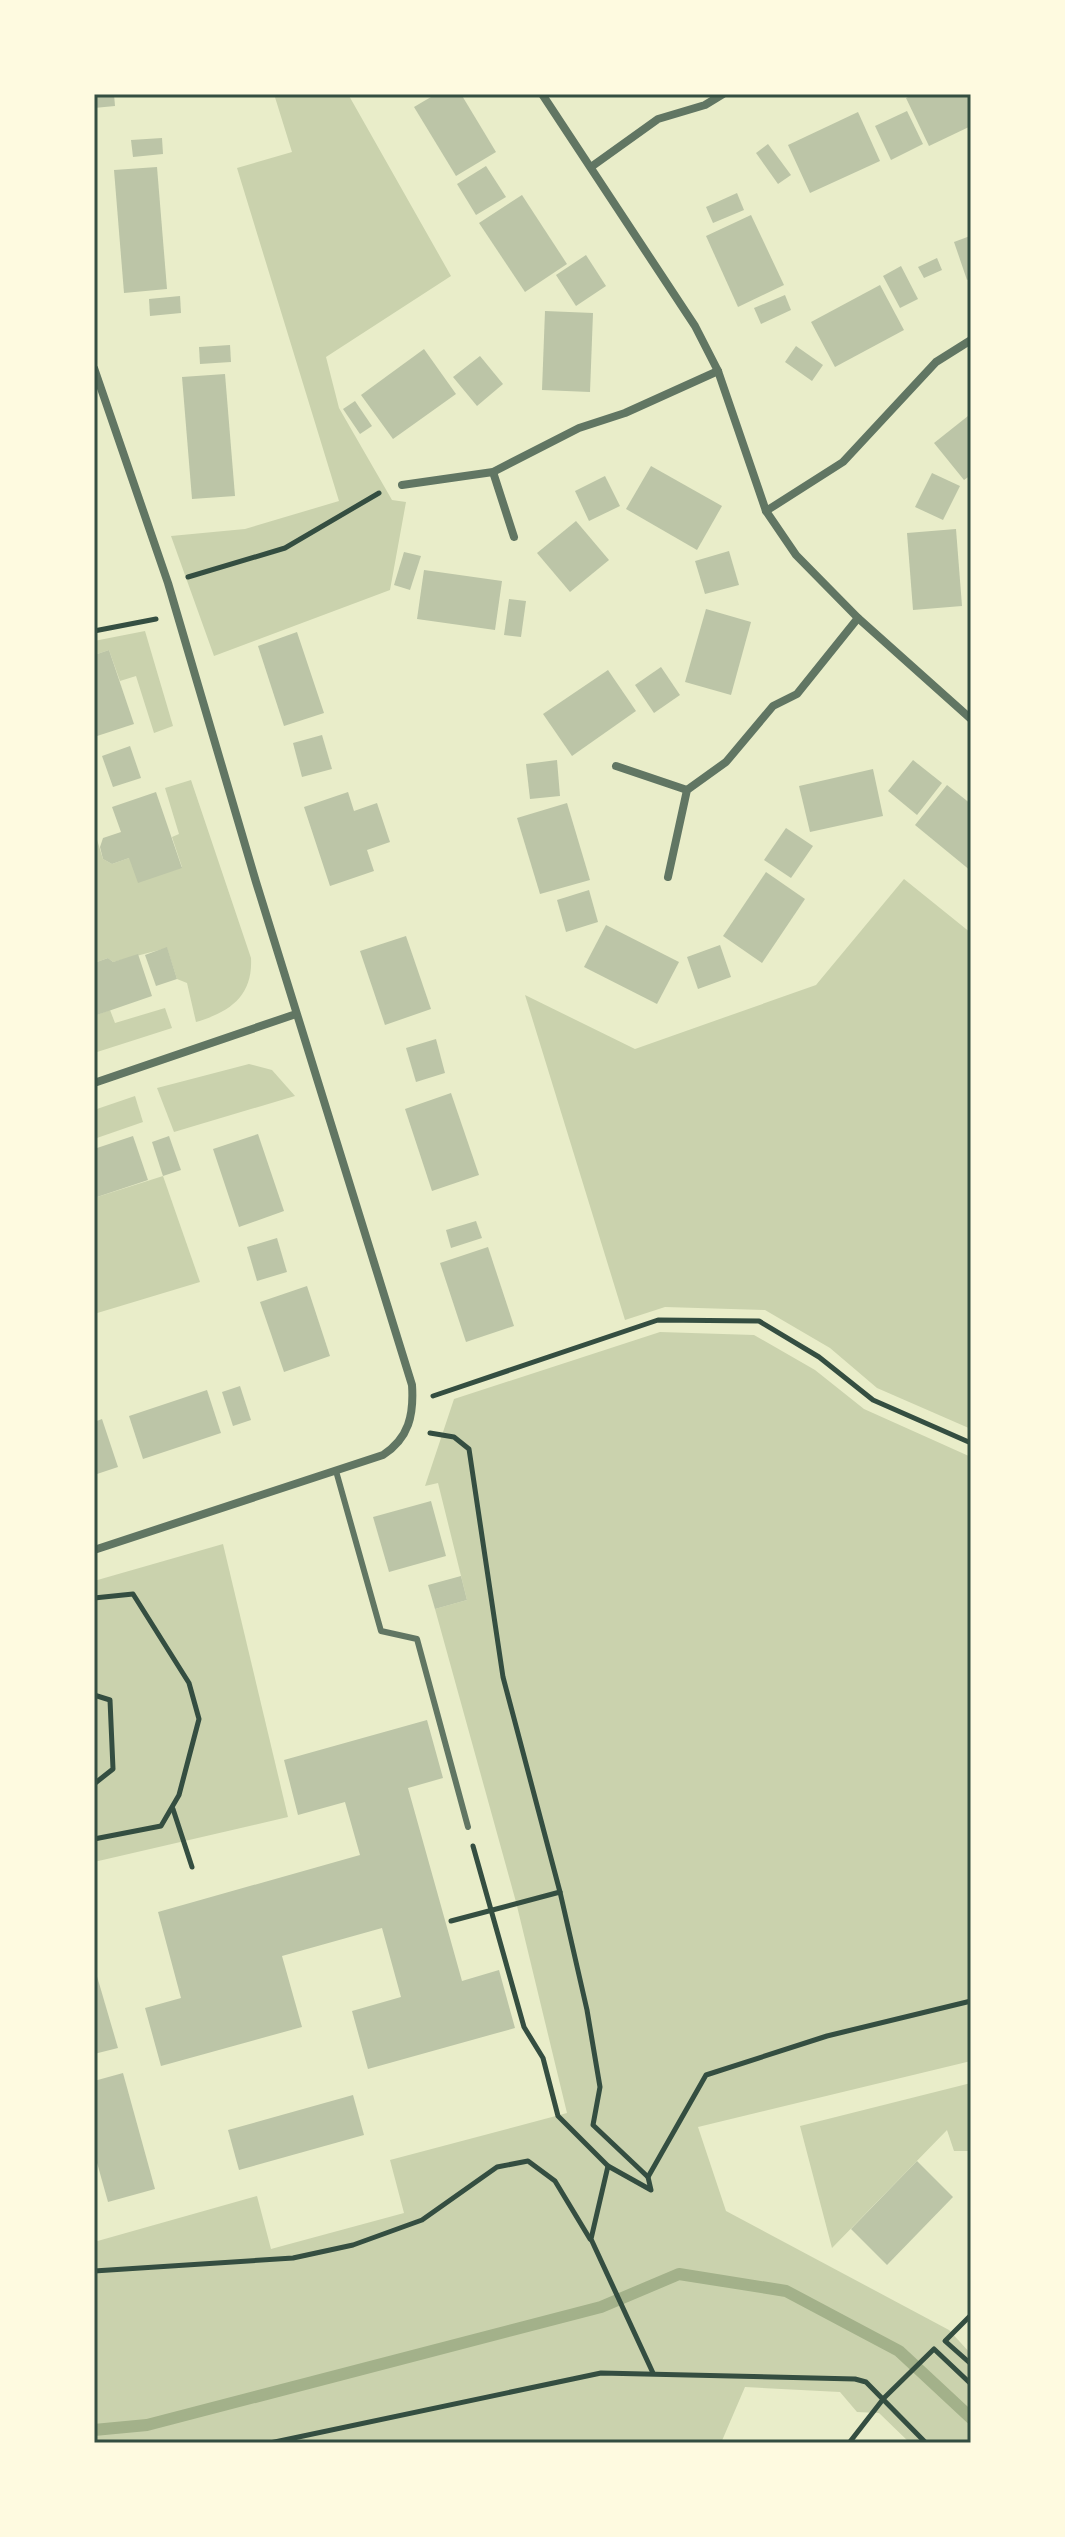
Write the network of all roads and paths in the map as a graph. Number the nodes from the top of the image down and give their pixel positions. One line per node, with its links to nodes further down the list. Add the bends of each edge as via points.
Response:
1 (542, 94): 3 (street)
2 (723, 94): 3 (street, via 658,119)
3 (591, 167): 6 (street, via 666,278)
4 (971, 340): 9 (street, via 936,362 843,462)
5 (94, 368): 11 (street)
6 (718, 371): 7 (street, via 579,428); 9 (street)
7 (493, 472): 8 (street); 10 (street)
8 (402, 485): 11 (path, via 384,490 285,548)
9 (766, 511): 13 (street, via 796,555)
10 (514, 537)
11 (168, 583): 12 (street)
12 (178, 615): 14 (path); 19 (street)
13 (858, 618): 15 (street); 17 (street, via 797,694 773,706 726,762)
14 (94, 631)
15 (971, 719)
16 (616, 766): 17 (street)
17 (687, 790): 18 (street)
18 (668, 877)
19 (296, 1014): 20 (street); 21 (street)
20 (94, 1083)
21 (413, 1401): 22 (street); 23 (path, via 658,1320 759,1321 819,1357 873,1400)
22 (407, 1430): 24 (street, via 383,1455); 33 (path, via 454,1437 469,1449 503,1677)
23 (971, 1443)
24 (336, 1471): 25 (street); 30 (lane, via 381,1631 417,1639)
25 (94, 1550)
26 (94, 1598): 29 (path, via 133,1594 189,1683 199,1719)
27 (94, 1695): 28 (path, via 110,1700 113,1769)
28 (94, 1784)
29 (173, 1808): 31 (path, via 161,1826); 32 (path)
30 (468, 1827): 34 (path)
31 (94, 1839)
32 (192, 1867)
33 (560, 1892): 34 (path); 38 (path, via 600,2087 593,2125)
34 (490, 1910): 35 (path); 37 (path, via 524,2027 543,2058 558,2116)
35 (451, 1921)
36 (971, 2001): 38 (path, via 827,2036 706,2075)
37 (608, 2166): 38 (path, via 651,2190); 39 (path)
38 (648, 2177)
39 (591, 2239): 40 (path, via 555,2181 528,2161 497,2167 422,2220 353,2245 293,2258); 43 (path)
40 (94, 2271)
41 (971, 2315): 42 (path, via 945,2341)
42 (971, 2364)
43 (653, 2373): 45 (path, via 855,2379); 46 (path, via 601,2373)
44 (971, 2384): 45 (path, via 934,2349)
45 (884, 2398): 47 (path); 48 (path)
46 (270, 2443)
47 (849, 2443)
48 (926, 2443)

